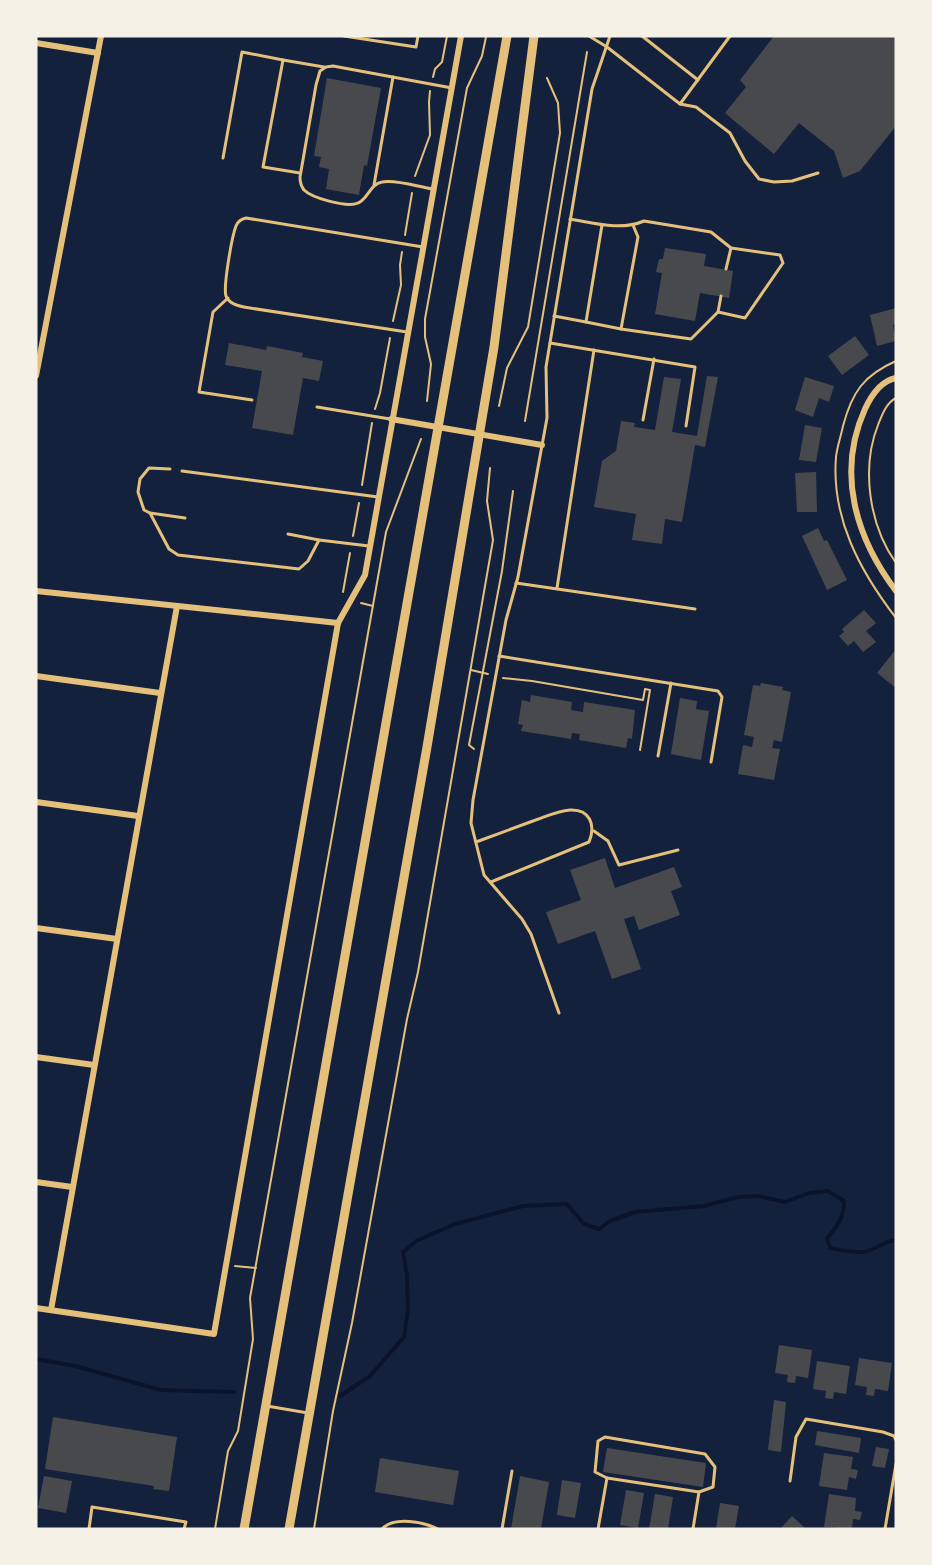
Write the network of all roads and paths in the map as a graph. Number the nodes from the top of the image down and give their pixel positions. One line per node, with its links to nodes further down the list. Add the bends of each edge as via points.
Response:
1 (101, 36): 15 (street)
2 (344, 36): 3 (lane, via 416,47)
3 (418, 36)
4 (461, 36): 21 (street)
5 (507, 36): 55 (main road)
6 (534, 36): 56 (main road)
7 (589, 36): 13 (lane)
8 (610, 36): 13 (lane)
9 (642, 36): 20 (lane)
10 (730, 36): 20 (lane)
11 (486, 37): 48 (path, via 467,88 425,319 431,364)
12 (36, 43): 15 (street)
13 (607, 47): 22 (lane); 28 (lane, via 592,90)
14 (587, 52): 53 (path)
15 (98, 53): 44 (street)
16 (283, 60): 17 (lane); 23 (lane, via 242,52); 24 (lane, via 263,167)
17 (326, 67): 18 (lane); 24 (lane, via 318,78)
18 (393, 77): 21 (lane); 26 (lane)
19 (547, 78): 49 (path, via 558,104 560,133 528,327 507,368)
20 (698, 80): 22 (lane)
21 (452, 88): 27 (street)
22 (680, 104): 25 (lane, via 696,106 730,133 759,178 792,181)
23 (223, 158)
24 (300, 173): 26 (lane, via 305,191 326,201 355,204)
25 (818, 173)
26 (373, 187): 27 (lane, via 390,181)
27 (433, 189): 31 (street)
28 (570, 219): 29 (lane); 37 (lane)
29 (602, 225): 30 (lane); 38 (lane)
30 (633, 225): 32 (lane, via 644,221 711,232); 39 (lane, via 638,237)
31 (423, 248): 35 (lane, via 246,218 236,226 225,287); 40 (street)
32 (731, 248): 33 (lane); 36 (lane, via 780,255 783,263 745,318)
33 (726, 270)
34 (721, 296): 36 (lane)
35 (228, 298): 40 (lane, via 250,308); 47 (lane, via 213,312 199,392)
36 (718, 312): 39 (lane, via 691,339)
37 (554, 316): 38 (lane); 41 (lane)
38 (586, 322): 39 (lane)
39 (621, 329)
40 (407, 332): 51 (street)
41 (550, 343): 42 (lane); 58 (lane)
42 (594, 350): 43 (lane); 71 (lane)
43 (654, 359): 52 (lane); 54 (lane, via 695,366)
44 (36, 376)
45 (896, 378): 73 (street, via 873,393 860,420 852,450 851,476 869,550)
46 (896, 398): 69 (path, via 884,411 872,441 869,486 876,519)
47 (252, 400)
48 (427, 401)
49 (499, 406)
50 (317, 407): 51 (lane)
51 (391, 419): 55 (street); 63 (street)
52 (644, 420)
53 (525, 421)
54 (686, 426)
55 (439, 427): 56 (street); 105 (main road)
56 (479, 434): 58 (street); 106 (main road)
57 (421, 439): 102 (path, via 386,532)
58 (542, 445): 70 (lane)
59 (490, 468): 78 (path, via 487,501 493,540)
60 (170, 470): 64 (lane, via 149,468 140,478 138,492 144,510)
61 (182, 471): 63 (lane)
62 (513, 491): 79 (path)
63 (378, 497): 68 (street)
64 (150, 513): 65 (lane); 67 (lane, via 169,549 178,555 299,569)
65 (185, 518)
66 (288, 534): 67 (lane)
67 (319, 540): 68 (lane)
68 (369, 546): 76 (street, via 365,575)
69 (896, 563)
70 (516, 583): 71 (lane); 77 (lane)
71 (557, 588): 75 (lane)
72 (36, 591): 74 (street)
73 (896, 591)
74 (177, 606): 76 (street); 83 (street)
75 (695, 609)
76 (338, 623): 101 (street)
77 (499, 656): 81 (lane); 82 (lane)
78 (471, 670): 79 (path); 118 (path)
79 (483, 672): 81 (path); 85 (path, via 469,745)
80 (36, 676): 83 (street)
81 (496, 676): 84 (path, via 643,700 645,689 650,690); 85 (lane)
82 (671, 683): 86 (lane); 87 (lane, via 718,691 722,697)
83 (160, 693): 89 (street)
84 (640, 750)
85 (483, 751): 91 (lane, via 471,823)
86 (658, 756)
87 (711, 762)
88 (36, 802): 89 (street)
89 (138, 816): 95 (street)
90 (594, 831): 91 (lane, via 582,812 569,810); 92 (lane, via 608,840 619,865); 93 (lane, via 589,842 581,847)
91 (476, 842): 93 (lane, via 484,875)
92 (678, 850)
93 (490, 882): 96 (lane, via 531,933)
94 (36, 928): 95 (street)
95 (117, 939): 98 (street)
96 (559, 1013)
97 (36, 1056): 98 (street)
98 (94, 1065): 100 (street)
99 (36, 1182): 100 (street)
100 (72, 1187): 104 (street)
101 (226, 1265): 102 (path); 104 (street, via 214,1334)
102 (256, 1268): 115 (path, via 250,1298 253,1339 238,1431 228,1451)
103 (36, 1308): 104 (street)
104 (51, 1310)
105 (264, 1406): 106 (lane); 116 (main road)
106 (309, 1413): 117 (main road)
107 (896, 1440): 111 (lane, via 883,1432 806,1419 796,1437)
108 (896, 1464): 124 (lane)
109 (512, 1472): 121 (lane)
110 (607, 1478): 112 (lane); 112 (lane, via 595,1472 598,1441 605,1437 705,1454 715,1467 712,1487); 122 (lane)
111 (790, 1480)
112 (699, 1492): 123 (lane)
113 (89, 1529): 114 (lane, via 92,1507 186,1522)
114 (184, 1529)
115 (215, 1529)
116 (244, 1529)
117 (289, 1529)
118 (314, 1529)
119 (382, 1529): 120 (lane, via 391,1523 405,1522)
120 (438, 1529)
121 (502, 1529)
122 (598, 1529)
123 (693, 1529)
124 (885, 1529)

